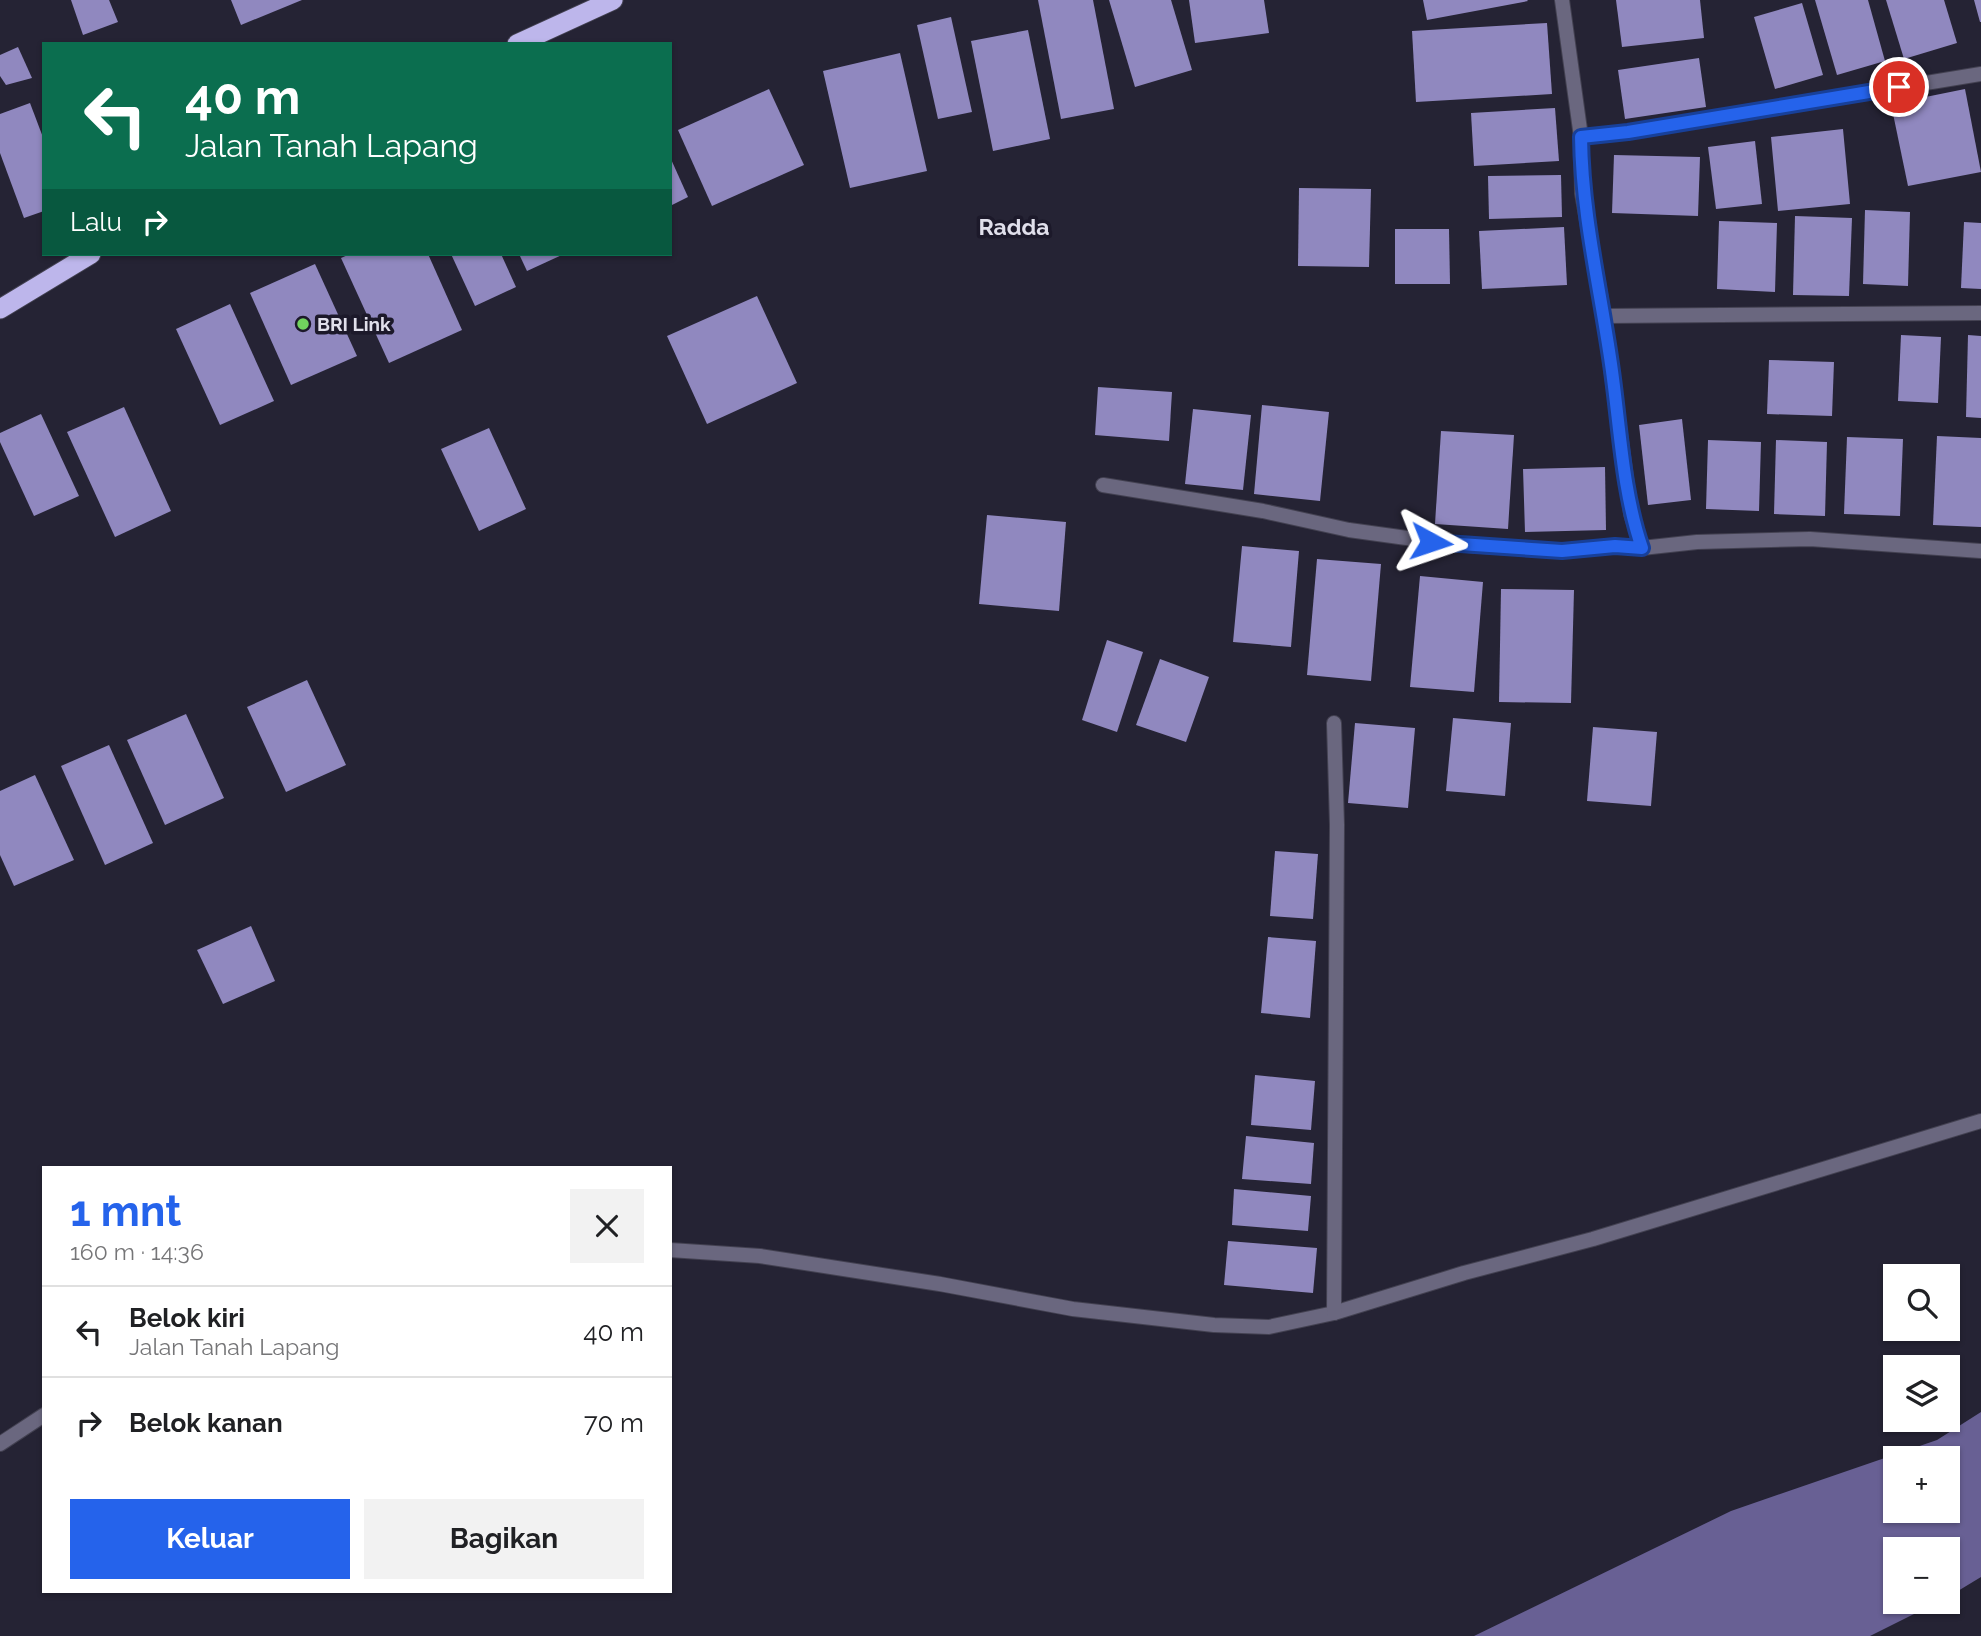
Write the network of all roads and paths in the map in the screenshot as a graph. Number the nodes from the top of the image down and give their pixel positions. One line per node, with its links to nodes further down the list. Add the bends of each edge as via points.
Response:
1 (613, 0): 3 (highway)
2 (1562, 0): 5 (street)
3 (521, 42)
4 (1981, 74): 5 (street)
5 (1581, 137): 9 (street, via 1582,193)
6 (89, 256): 7 (highway)
7 (0, 309)
8 (1981, 313): 9 (street)
9 (1604, 316): 11 (street, via 1631,514)
10 (1103, 485): 11 (street, via 1450,544 1562,551)
11 (1642, 548): 12 (street, via 1811,540)
12 (1981, 551)
13 (1334, 723): 16 (street)
14 (1981, 1121): 16 (street)
15 (672, 1250): 16 (street, via 760,1256 1073,1309 1214,1325 1269,1328)
16 (1334, 1312)
17 (42, 1416): 18 (street)
18 (0, 1444)

